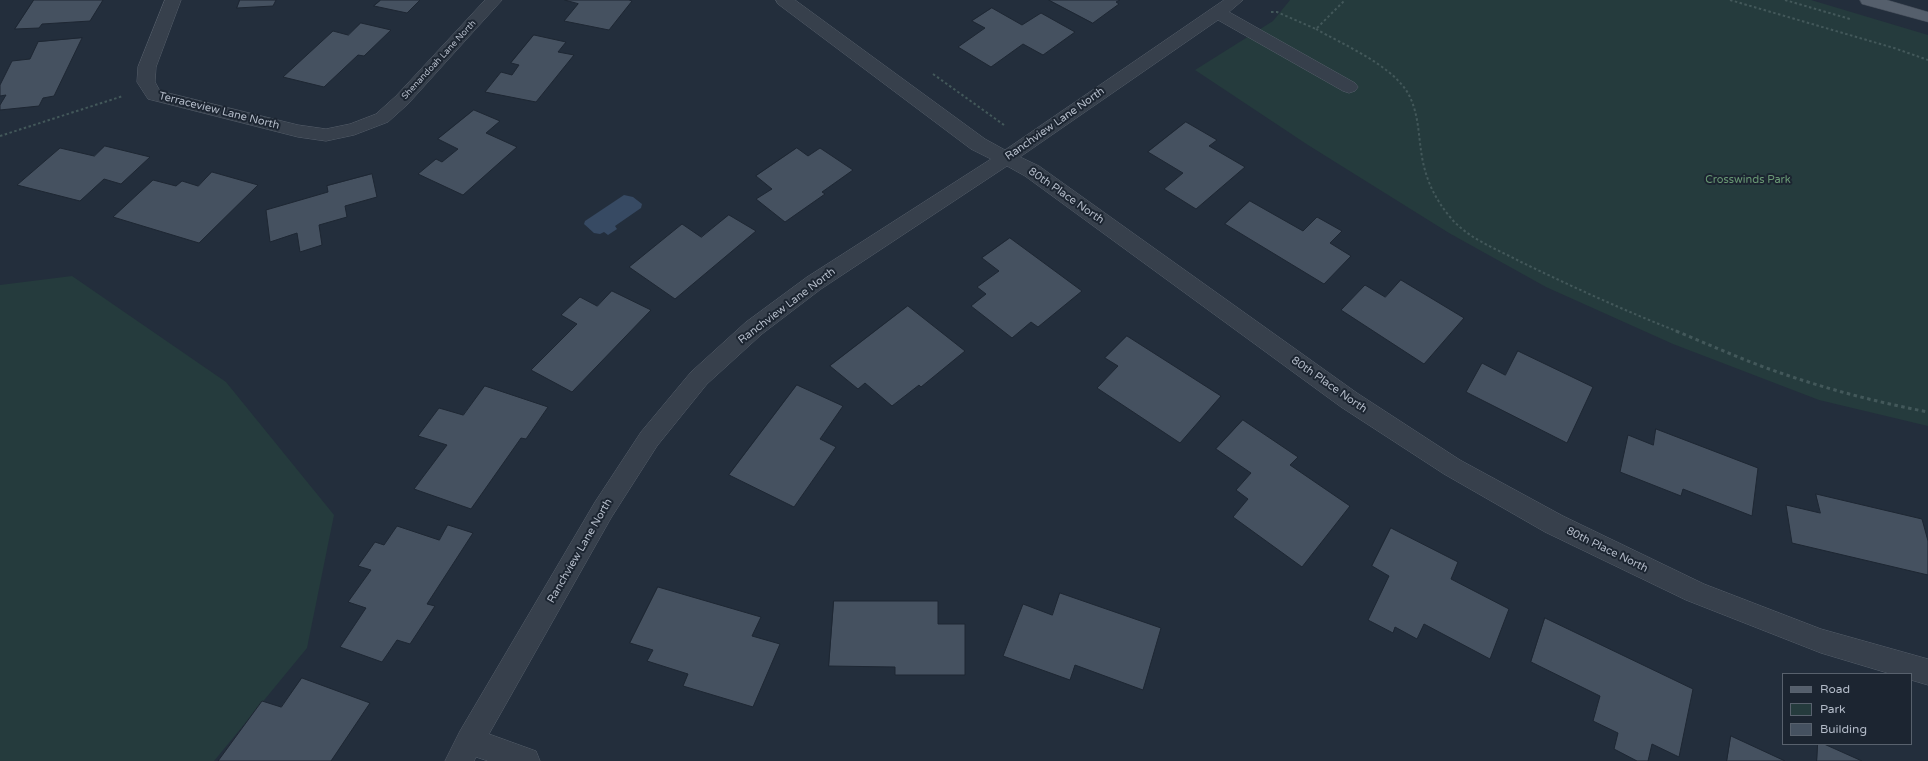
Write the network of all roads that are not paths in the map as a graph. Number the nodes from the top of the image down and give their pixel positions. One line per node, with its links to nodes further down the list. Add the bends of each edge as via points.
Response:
1 (172, 0): 9 (street, Terraceview Lane North, via 147,67 146,82 154,95 298,131 326,134 354,129)
2 (494, 0): 9 (street, Shenandoah Lane North, via 402,100)
3 (784, 0): 10 (street, 80th Place North, via 978,144)
4 (1235, 0): 6 (street, Ranchview Lane North)
5 (1868, 0): 7 (main road)
6 (1218, 13): 8 (street); 10 (street, Ranchview Lane North)
7 (1928, 17)
8 (1349, 87)
9 (382, 118)
10 (1006, 158): 11 (street, 80th Place North, via 1032,171 1348,400 1452,467 1554,524 1695,592 1821,641); 12 (street, Ranchview Lane North, via 814,283 754,328 699,378 649,439 602,510)
11 (1928, 672)
12 (464, 751): 13 (street)
13 (526, 761)

